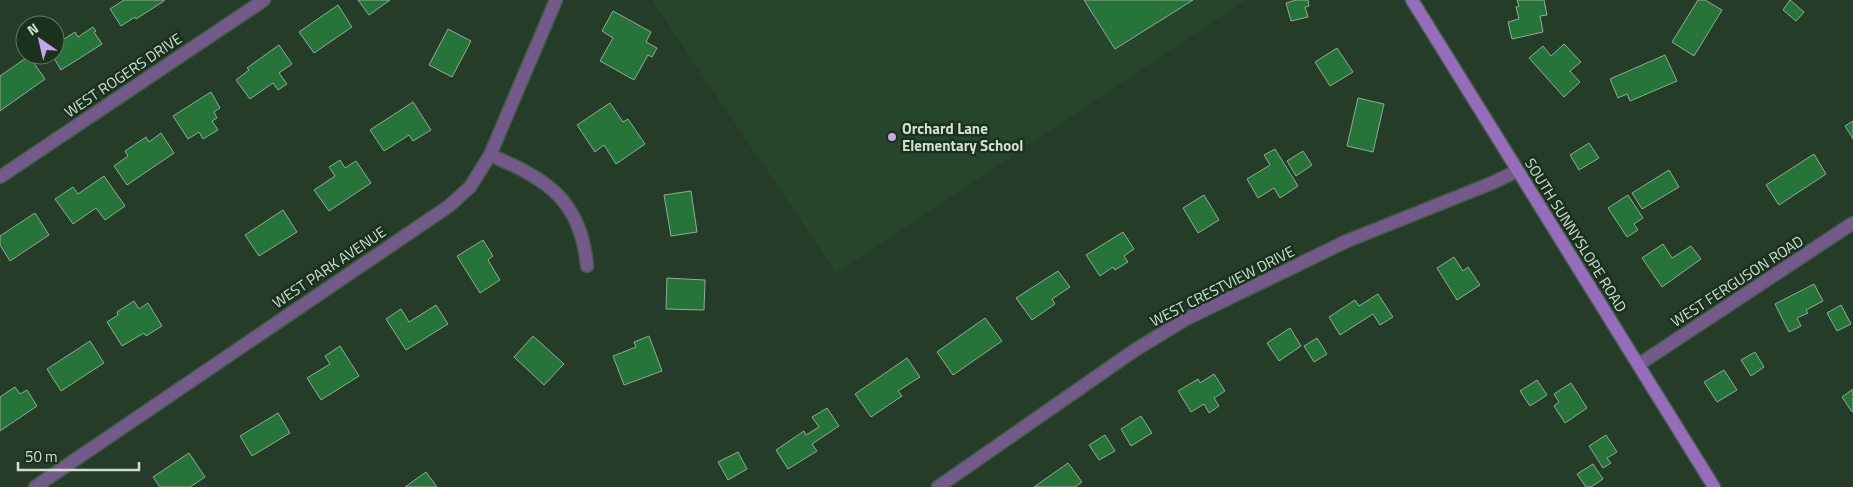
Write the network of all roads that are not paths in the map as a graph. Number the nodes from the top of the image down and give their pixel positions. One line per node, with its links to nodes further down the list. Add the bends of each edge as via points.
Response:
1 (264, 0): 6 (street, WEST ROGERS DRIVE)
2 (556, 0): 4 (street, WEST PARK AVENUE)
3 (1412, 0): 5 (street, SOUTH SUNNYSLOPE ROAD)
4 (490, 155): 8 (street, via 518,166 560,196 580,229); 10 (street, WEST PARK AVENUE, via 470,187 448,206)
5 (1517, 171): 9 (street, SOUTH SUNNYSLOPE ROAD); 11 (street, WEST CRESTVIEW DRIVE, via 1347,241 1186,319 1135,350)
6 (0, 177)
7 (1853, 223): 9 (street, WEST FERGUSON ROAD)
8 (587, 266)
9 (1638, 365): 12 (street, SOUTH SUNNYSLOPE ROAD)
10 (35, 487)
11 (938, 487)
12 (1714, 487)

